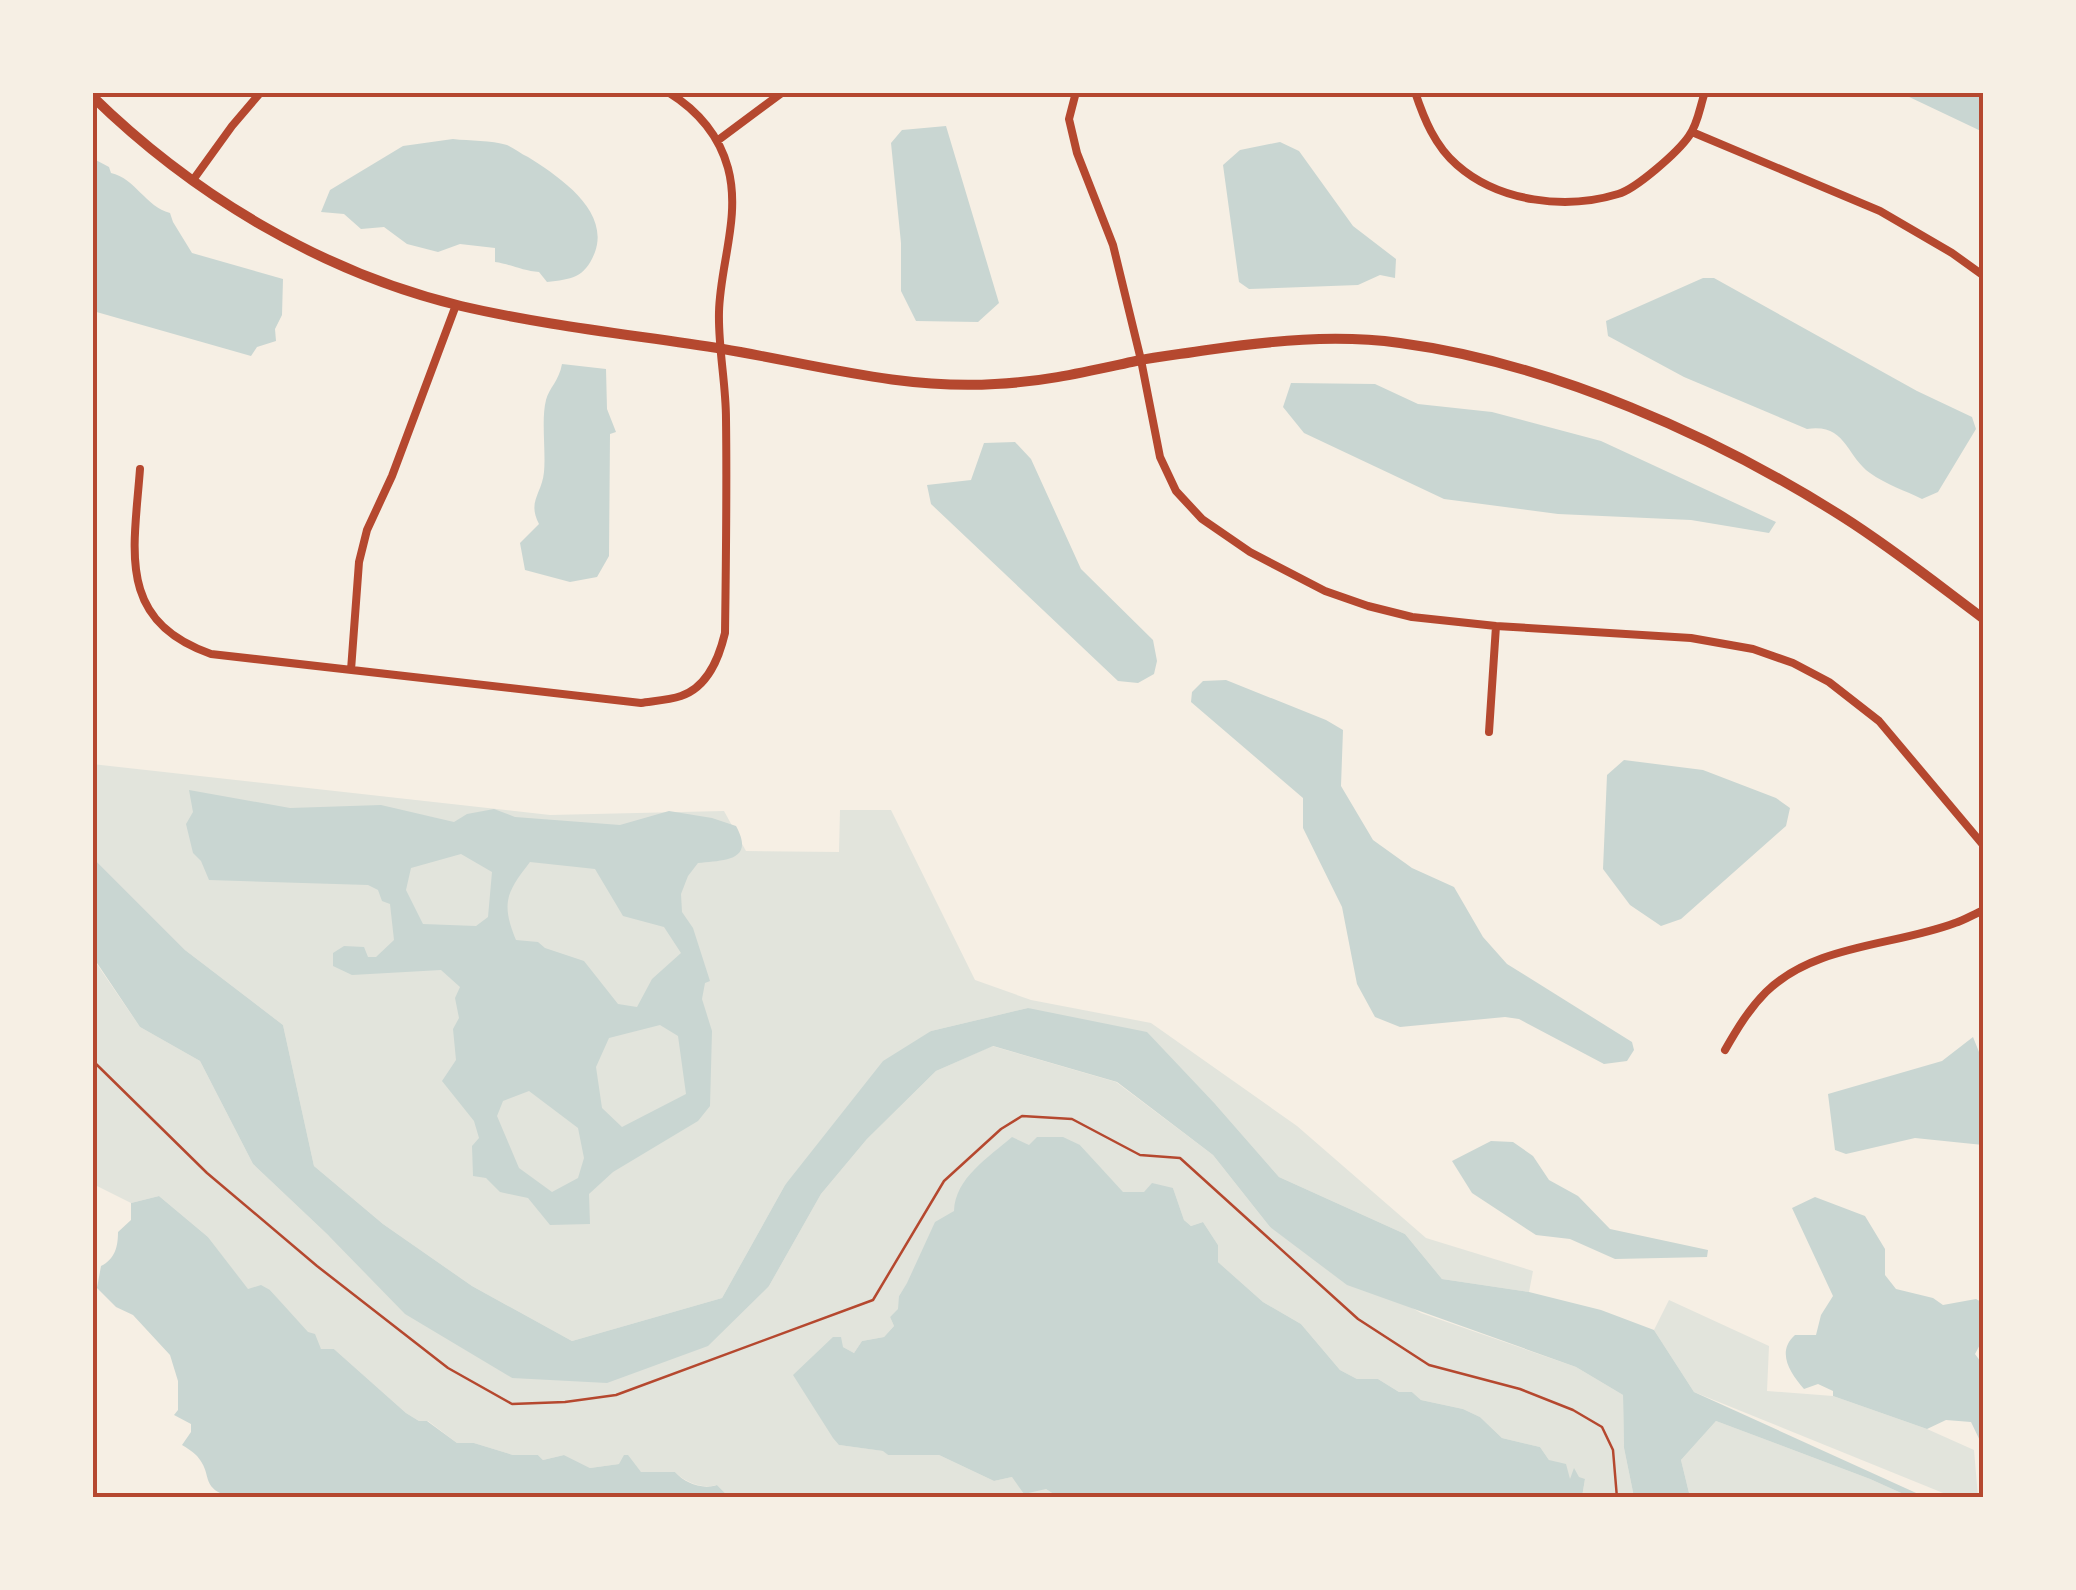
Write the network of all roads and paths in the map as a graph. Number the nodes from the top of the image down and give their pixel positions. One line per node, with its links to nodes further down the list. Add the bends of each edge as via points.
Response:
1 (261, 92): 10 (street)
2 (668, 92): 9 (street)
3 (783, 92): 9 (street)
4 (1076, 92): 14 (street, via 1069,120 1077,153 1113,245)
5 (1415, 92): 8 (street, via 1434,138 1456,164 1509,193 1547,202 1622,194 1675,154)
6 (1705, 92): 8 (street)
7 (92, 96): 10 (street)
8 (1692, 132): 11 (street, via 1880,211)
9 (717, 141): 13 (street, via 732,189)
10 (193, 180): 12 (street, via 331,260)
11 (1984, 276)
12 (456, 304): 13 (street); 18 (street, via 367,530)
13 (720, 349): 14 (street, via 950,384 1062,378); 18 (street, via 725,633 704,680 684,696 642,703)
14 (1141, 360): 16 (street, via 1290,340 1373,340 1500,364 1680,428 1793,486); 17 (street, via 1160,457 1176,491 1202,518 1325,591 1434,621)
15 (140, 469): 18 (street, via 134,573 144,603 164,629 211,654)
16 (1984, 619)
17 (1496, 626): 19 (street); 20 (street, via 1691,638 1793,663 1879,720)
18 (350, 670)
19 (1490, 732)
20 (1984, 846)
21 (1984, 910): 22 (street, via 1798,968 1747,1013)
22 (1724, 1050)
23 (92, 1060): 24 (path, via 207,1173 317,1266 448,1368 512,1404 616,1395 873,1300 944,1181 1001,1129 1022,1116 1072,1119 1140,1155 1180,1158 1358,1319 1429,1365 1520,1389 1602,1428 1612,1450)
24 (1616, 1498)

